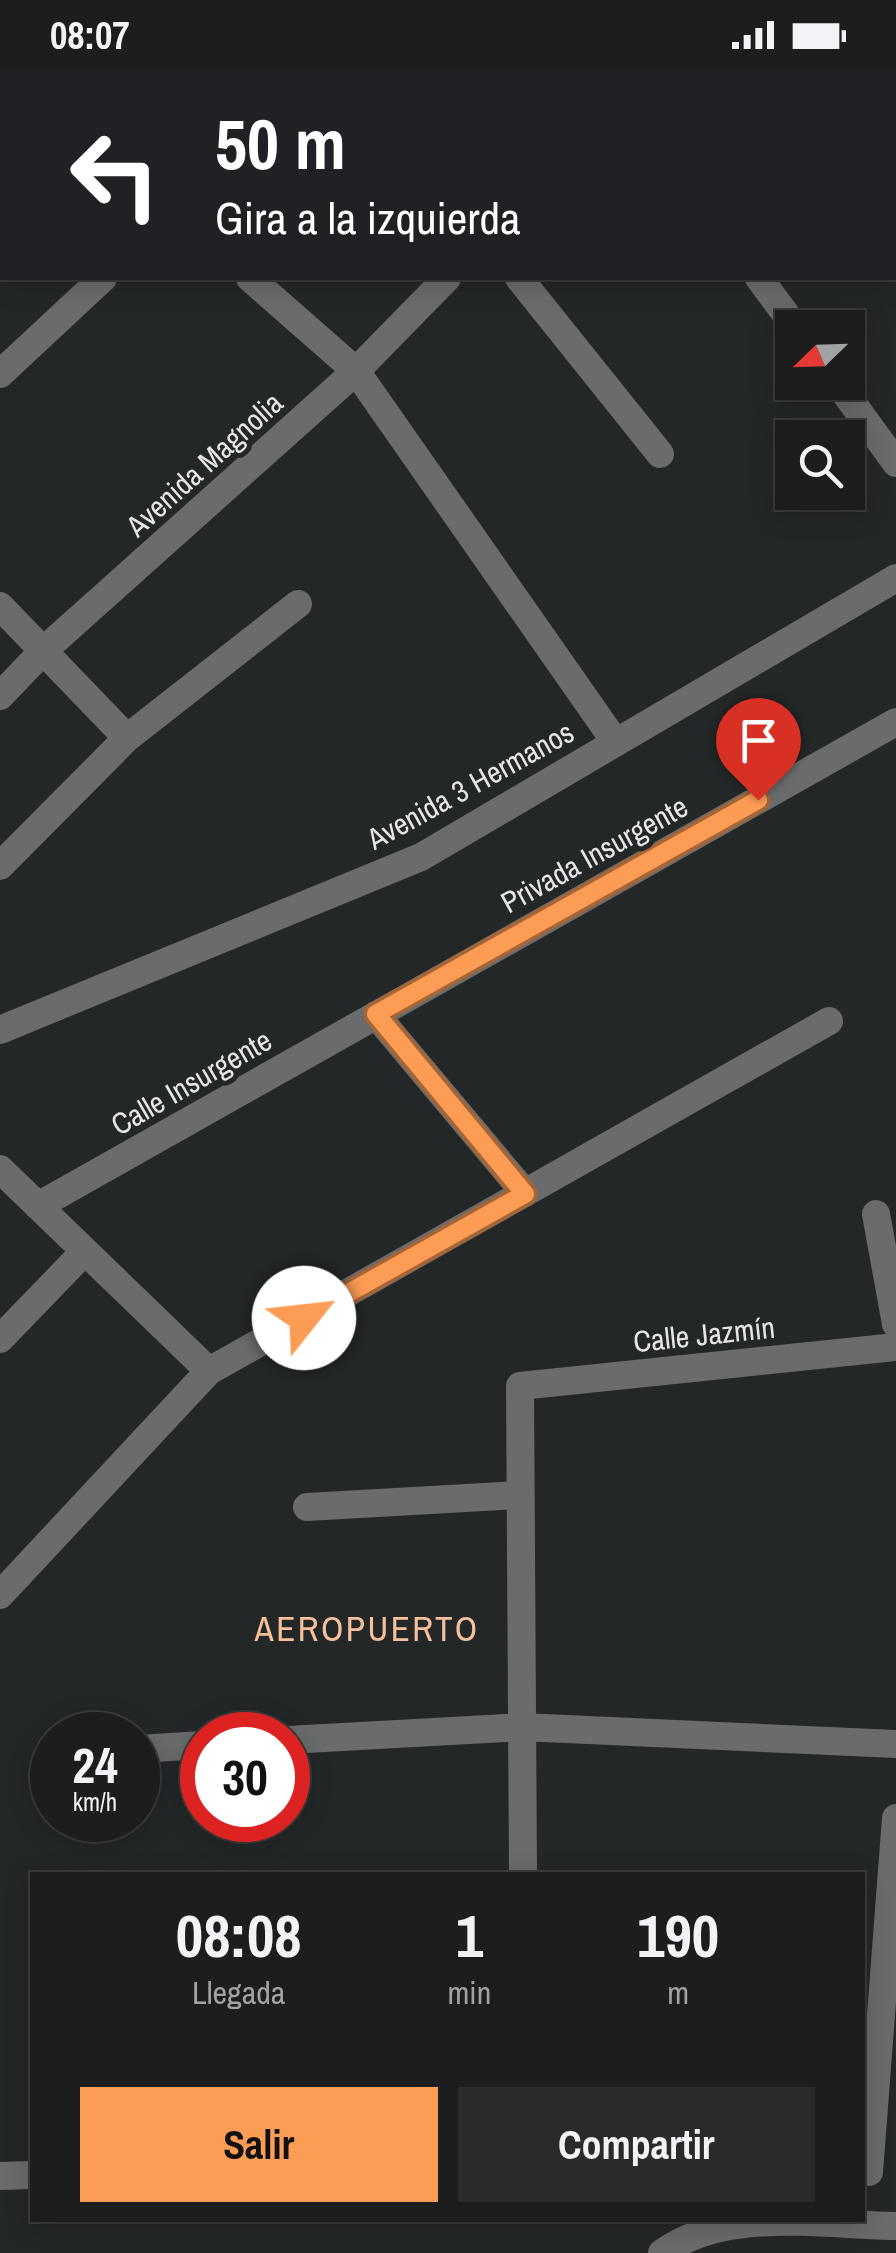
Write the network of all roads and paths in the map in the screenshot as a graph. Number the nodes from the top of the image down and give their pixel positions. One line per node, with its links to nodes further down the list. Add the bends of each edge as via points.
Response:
1 (102, 280): 8 (street)
2 (252, 280): 7 (street)
3 (445, 280): 7 (street, Avenida Magnolia)
4 (522, 280): 10 (street)
5 (760, 280): 6 (street)
6 (783, 310)
7 (356, 371): 15 (street, Avenida Magnolia); 19 (street)
8 (0, 374)
9 (850, 400): 11 (street)
10 (660, 454)
11 (896, 462)
12 (896, 578): 19 (street, Avenida 3 Hermanos)
13 (298, 604): 18 (street)
14 (0, 606): 15 (street)
15 (43, 651): 16 (street, Avenida Magnolia); 18 (street)
16 (0, 696)
17 (896, 722): 21 (street, Privada Insurgente)
18 (127, 738): 20 (street)
19 (614, 740): 23 (street, Avenida 3 Hermanos, via 421,857)
20 (0, 866)
21 (376, 1014): 25 (street); 26 (street, Calle Insurgente)
22 (828, 1021): 25 (street)
23 (0, 1030)
24 (0, 1169): 26 (street)
25 (525, 1194): 32 (street)
26 (38, 1206): 28 (street)
27 (876, 1214): 29 (street)
28 (85, 1251): 30 (street); 32 (street)
29 (896, 1324)
30 (0, 1339)
31 (896, 1347): 33 (street, Calle Jazmín, via 520,1386)
32 (209, 1371): 35 (street)
33 (520, 1496): 34 (street); 36 (street)
34 (307, 1507)
35 (0, 1595)
36 (522, 1727): 37 (street); 38 (street); 40 (street)
37 (310, 1739)
38 (896, 1744)
39 (896, 1818): 41 (street)
40 (523, 1872)
41 (876, 2172)
42 (30, 2175): 43 (street)
43 (0, 2176)
44 (896, 2226): 45 (street, via 726,2225)
45 (662, 2253)

